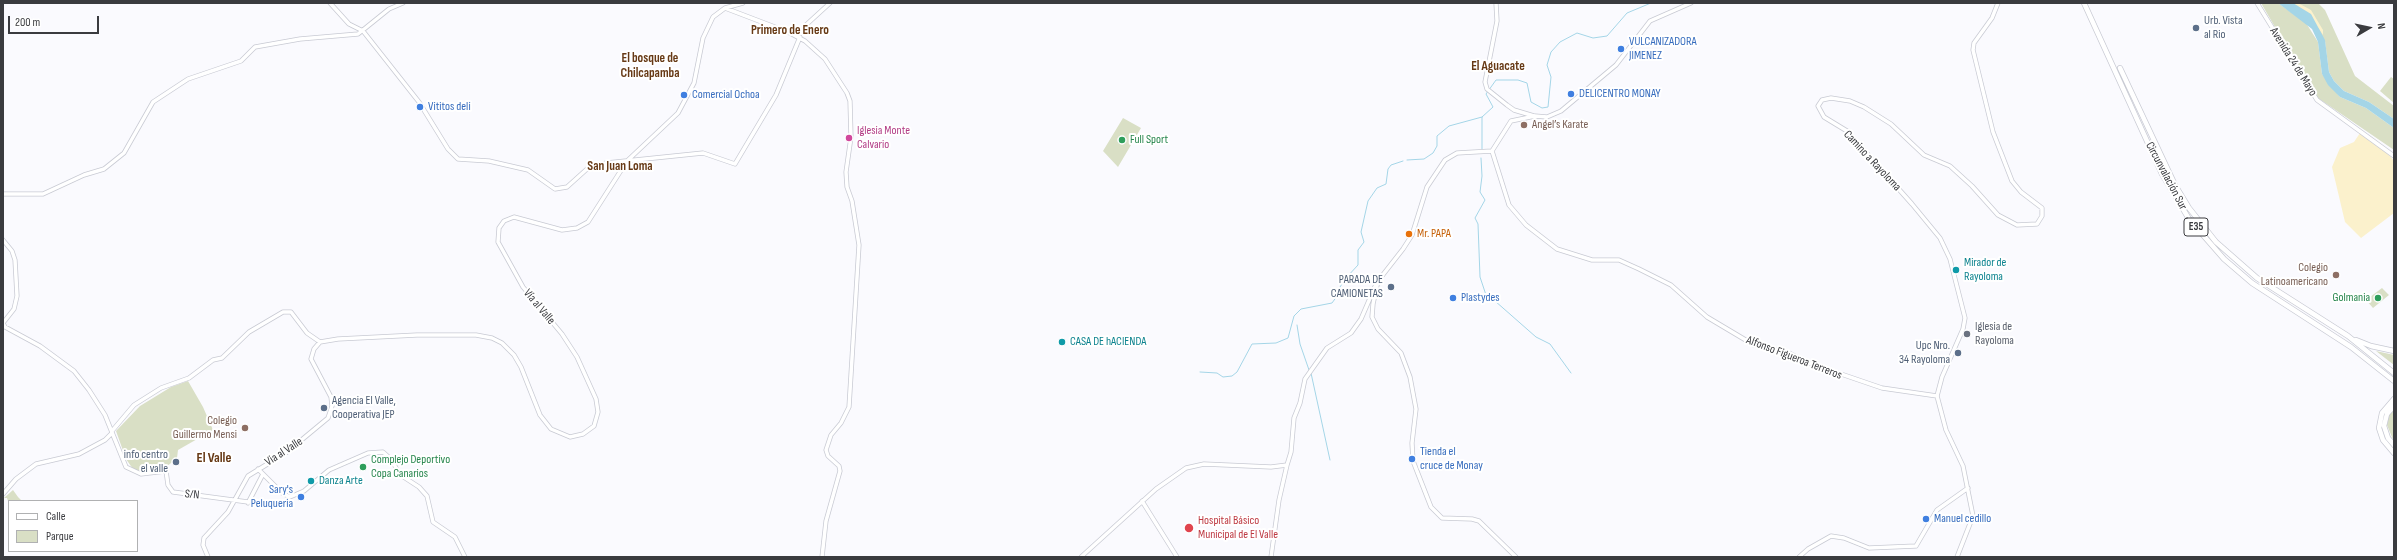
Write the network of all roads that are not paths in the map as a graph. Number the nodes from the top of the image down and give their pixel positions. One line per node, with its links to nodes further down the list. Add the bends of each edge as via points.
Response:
1 (330, 3): 11 (street, via 348,24)
2 (403, 3): 11 (street, via 375,19)
3 (743, 3): 10 (street, Vía al Valle)
4 (830, 3): 12 (street)
5 (1496, 3): 15 (street, via 1497,21 1485,78 1487,89 1514,110)
6 (1691, 3): 15 (street, via 1650,21 1616,65 1576,100 1551,115)
7 (1998, 3): 27 (street, Camino a Rayoloma, via 1992,18 1974,43 1973,50 1993,132 2012,181 2021,192 2042,208 2042,216 2037,224 2017,225 1998,215 1950,166 1924,155 1891,124 1864,107 1850,100 1832,98 1822,100 1818,106 1824,116 1847,131 1912,204 1940,238 1950,259 1965,312 1965,324 1942,377)
8 (2084, 3): 26 (highway, Circunvalación Sur / E35, via 2162,174 2189,219 2224,259 2252,283 2351,347)
9 (2258, 3): 17 (street, Avenida 24 de Mayo, via 2317,100)
10 (725, 8): 12 (street); 18 (street, Vía al Valle, via 713,17 707,27 694,83 678,113)
11 (363, 32): 18 (street, via 419,102 448,149 458,159 528,170 555,189 567,187 591,167); 19 (street, via 300,38 256,47 241,61 188,79 158,97 147,110 124,153 104,169 42,194)
12 (795, 35): 13 (street)
13 (800, 37): 18 (street, via 776,94 735,164 703,153); 42 (street, via 825,59 847,92 850,101 851,137 846,172 859,245 849,406 842,423 831,435 826,450 840,471 826,520)
14 (2120, 68): 22 (highway, Circunvalación Sur / E35, via 2175,185 2207,232 2257,278 2343,330)
15 (1535, 116): 16 (street, via 1511,121)
16 (1492, 151): 21 (street, via 1457,153 1445,160 1427,186 1412,235); 27 (street, Alfonso Figueroa Terreros, via 1509,205 1526,225 1557,249 1592,260 1620,260 1639,269 1671,285 1707,317 1754,345 1789,354 1851,379 1882,388)
17 (2394, 156)
18 (627, 161): 23 (street, Vía al Valle, via 594,214 583,226 558,230 514,216 504,221 497,233 505,257 523,288 562,334 578,357 585,373 596,399 598,412 594,426 583,434 570,437 546,424 517,359 502,343 492,338 476,335 417,335 338,339)
19 (3, 194)
20 (3, 240): 30 (street, via 12,251 15,260 17,296 14,309 3,323 5,327 36,344 74,371 96,401)
21 (1378, 281): 33 (street, via 1361,319 1351,333 1327,348 1307,374 1294,418 1291,452); 46 (street, via 1372,304 1372,317 1378,329 1401,353 1410,377 1416,408 1412,443 1413,461 1431,507 1442,518 1479,521)
22 (2348, 336): 24 (highway, via 2371,346); 25 (highway, Circunvalación Sur / E35)
23 (319, 344): 30 (street, via 291,312 283,312 248,332 222,358 214,360 189,378 161,388 134,405); 34 (street, Via al Valle, via 311,359 331,397 331,412 325,422 311,434 287,452)
24 (2394, 351)
25 (2394, 373)
26 (2394, 381)
27 (1937, 396): 36 (street, Camino a Rayoloma, via 1946,430 1963,466)
28 (2394, 399): 32 (highway, via 2382,412 2379,428 2383,440)
29 (2394, 406): 31 (highway, via 2387,414 2384,426)
30 (112, 432): 37 (street, via 105,440 79,454 36,464 16,479); 38 (street, S/N, via 126,467 141,474 166,471 168,485 173,492)
31 (2394, 445)
32 (2394, 453)
33 (1287, 465): 39 (street, via 1271,468 1196,465 1177,474); 45 (street)
34 (258, 468): 35 (street); 38 (street, Via al Valle, via 244,481)
35 (263, 474): 38 (street, S/N, via 248,502); 41 (street, via 286,496 296,496 329,470 368,453 383,452 392,460 399,474 419,487 427,496 433,522 455,537)
36 (1968, 488): 47 (street, via 1937,510 1916,546 1869,548 1844,538 1831,536 1808,549); 48 (street, Camino a Rayoloma, via 1972,520)
37 (3, 494)
38 (235, 501): 40 (street, Via al Valle, via 204,538 203,545)
39 (1142, 501): 43 (street); 44 (street)
40 (208, 557)
41 (465, 557)
42 (822, 557)
43 (1081, 557)
44 (1177, 557)
45 (1271, 557)
46 (1516, 557)
47 (1800, 557)
48 (1957, 557)

